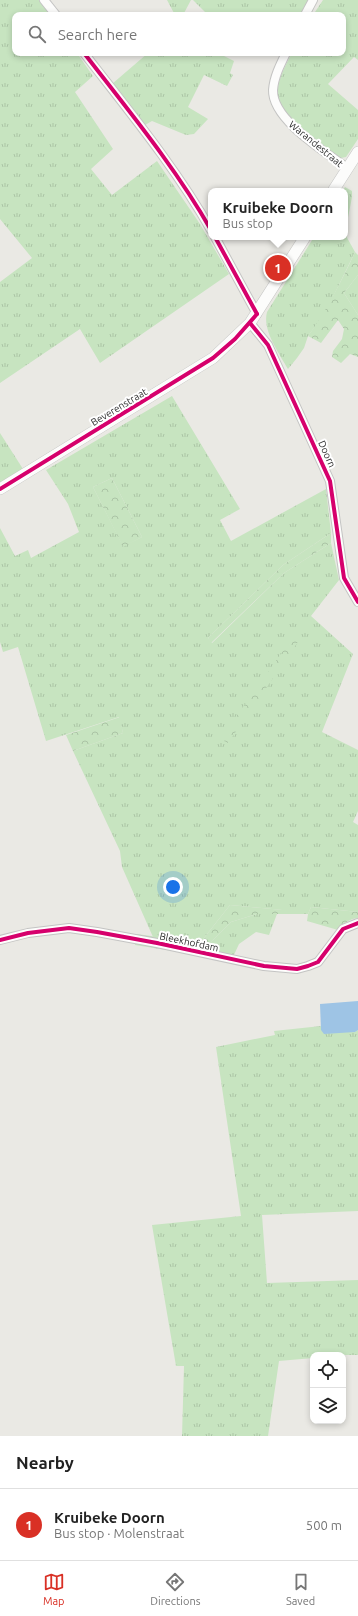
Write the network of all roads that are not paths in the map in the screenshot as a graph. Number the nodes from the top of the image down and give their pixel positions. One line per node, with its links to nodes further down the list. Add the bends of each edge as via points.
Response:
1 (44, 0): 3 (street)
2 (313, 0): 4 (street)
3 (54, 12)
4 (307, 12)
5 (86, 56): 10 (street, via 170,166)
6 (284, 56): 8 (street, Warandestraat, via 277,70 273,92 279,112 293,127)
7 (358, 152): 8 (street)
8 (347, 168): 9 (street)
9 (335, 188)
10 (208, 225)
11 (217, 240): 13 (street)
12 (303, 240): 13 (street, Beverenstraat)
13 (258, 314): 14 (street, Beverenstraat)
14 (250, 323): 15 (street, Beverenstraat, via 213,358); 16 (street, Doorn, via 268,345 330,481 344,578)
15 (0, 489)
16 (358, 602)
17 (358, 923): 18 (street, Bleekhofdam, via 343,929 318,962 297,969 264,966 69,928 28,933)
18 (0, 940)

